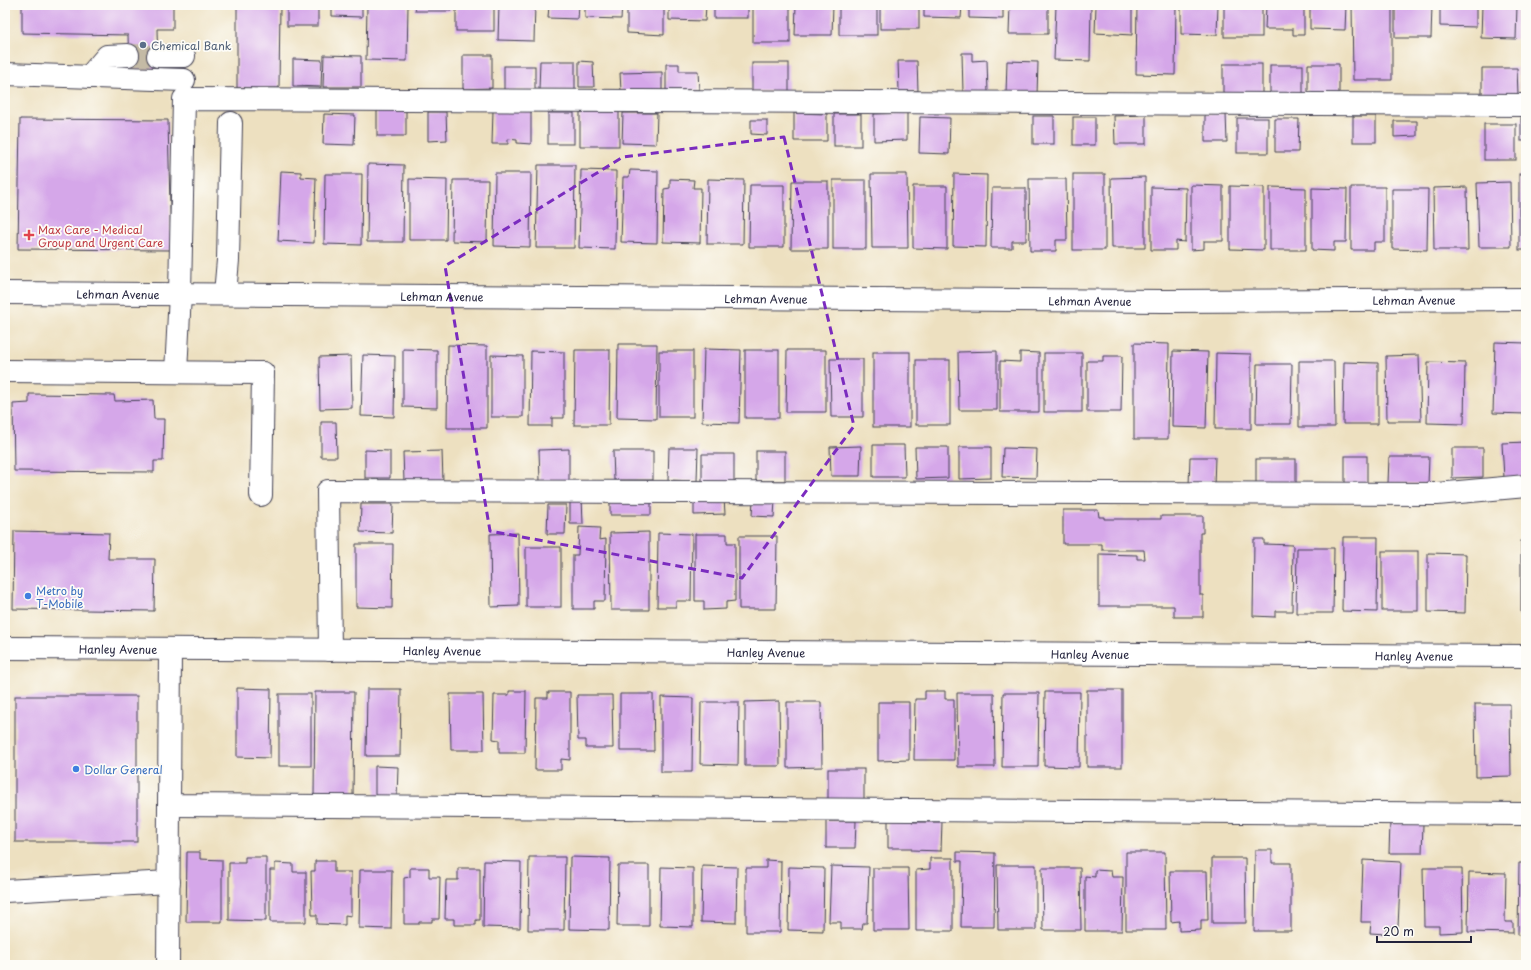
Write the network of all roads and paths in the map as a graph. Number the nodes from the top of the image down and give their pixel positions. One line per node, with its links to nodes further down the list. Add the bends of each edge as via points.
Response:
1 (128, 55): 5 (street, via 107,56)
2 (158, 56): 3 (street)
3 (184, 56)
4 (5, 74): 5 (street)
5 (89, 77): 6 (street)
6 (184, 80)
7 (1526, 105): 10 (street, via 184,99)
8 (232, 123): 11 (street)
9 (5, 293): 10 (street, Lehman Avenue)
10 (180, 294): 11 (street, Lehman Avenue); 14 (street)
11 (226, 294): 12 (street, Lehman Avenue, via 1165,301)
12 (1526, 299)
13 (5, 372): 14 (street)
14 (176, 372): 16 (street, via 262,373)
15 (1526, 486): 19 (street, via 1437,494 328,491)
16 (262, 495)
17 (5, 648): 18 (street, Hanley Avenue)
18 (170, 649): 19 (street, Hanley Avenue); 21 (street)
19 (330, 650): 20 (street, Hanley Avenue)
20 (1526, 656)
21 (169, 805): 22 (street); 23 (street)
22 (1526, 814)
23 (169, 882): 24 (street); 25 (street)
24 (5, 891)
25 (168, 965)

